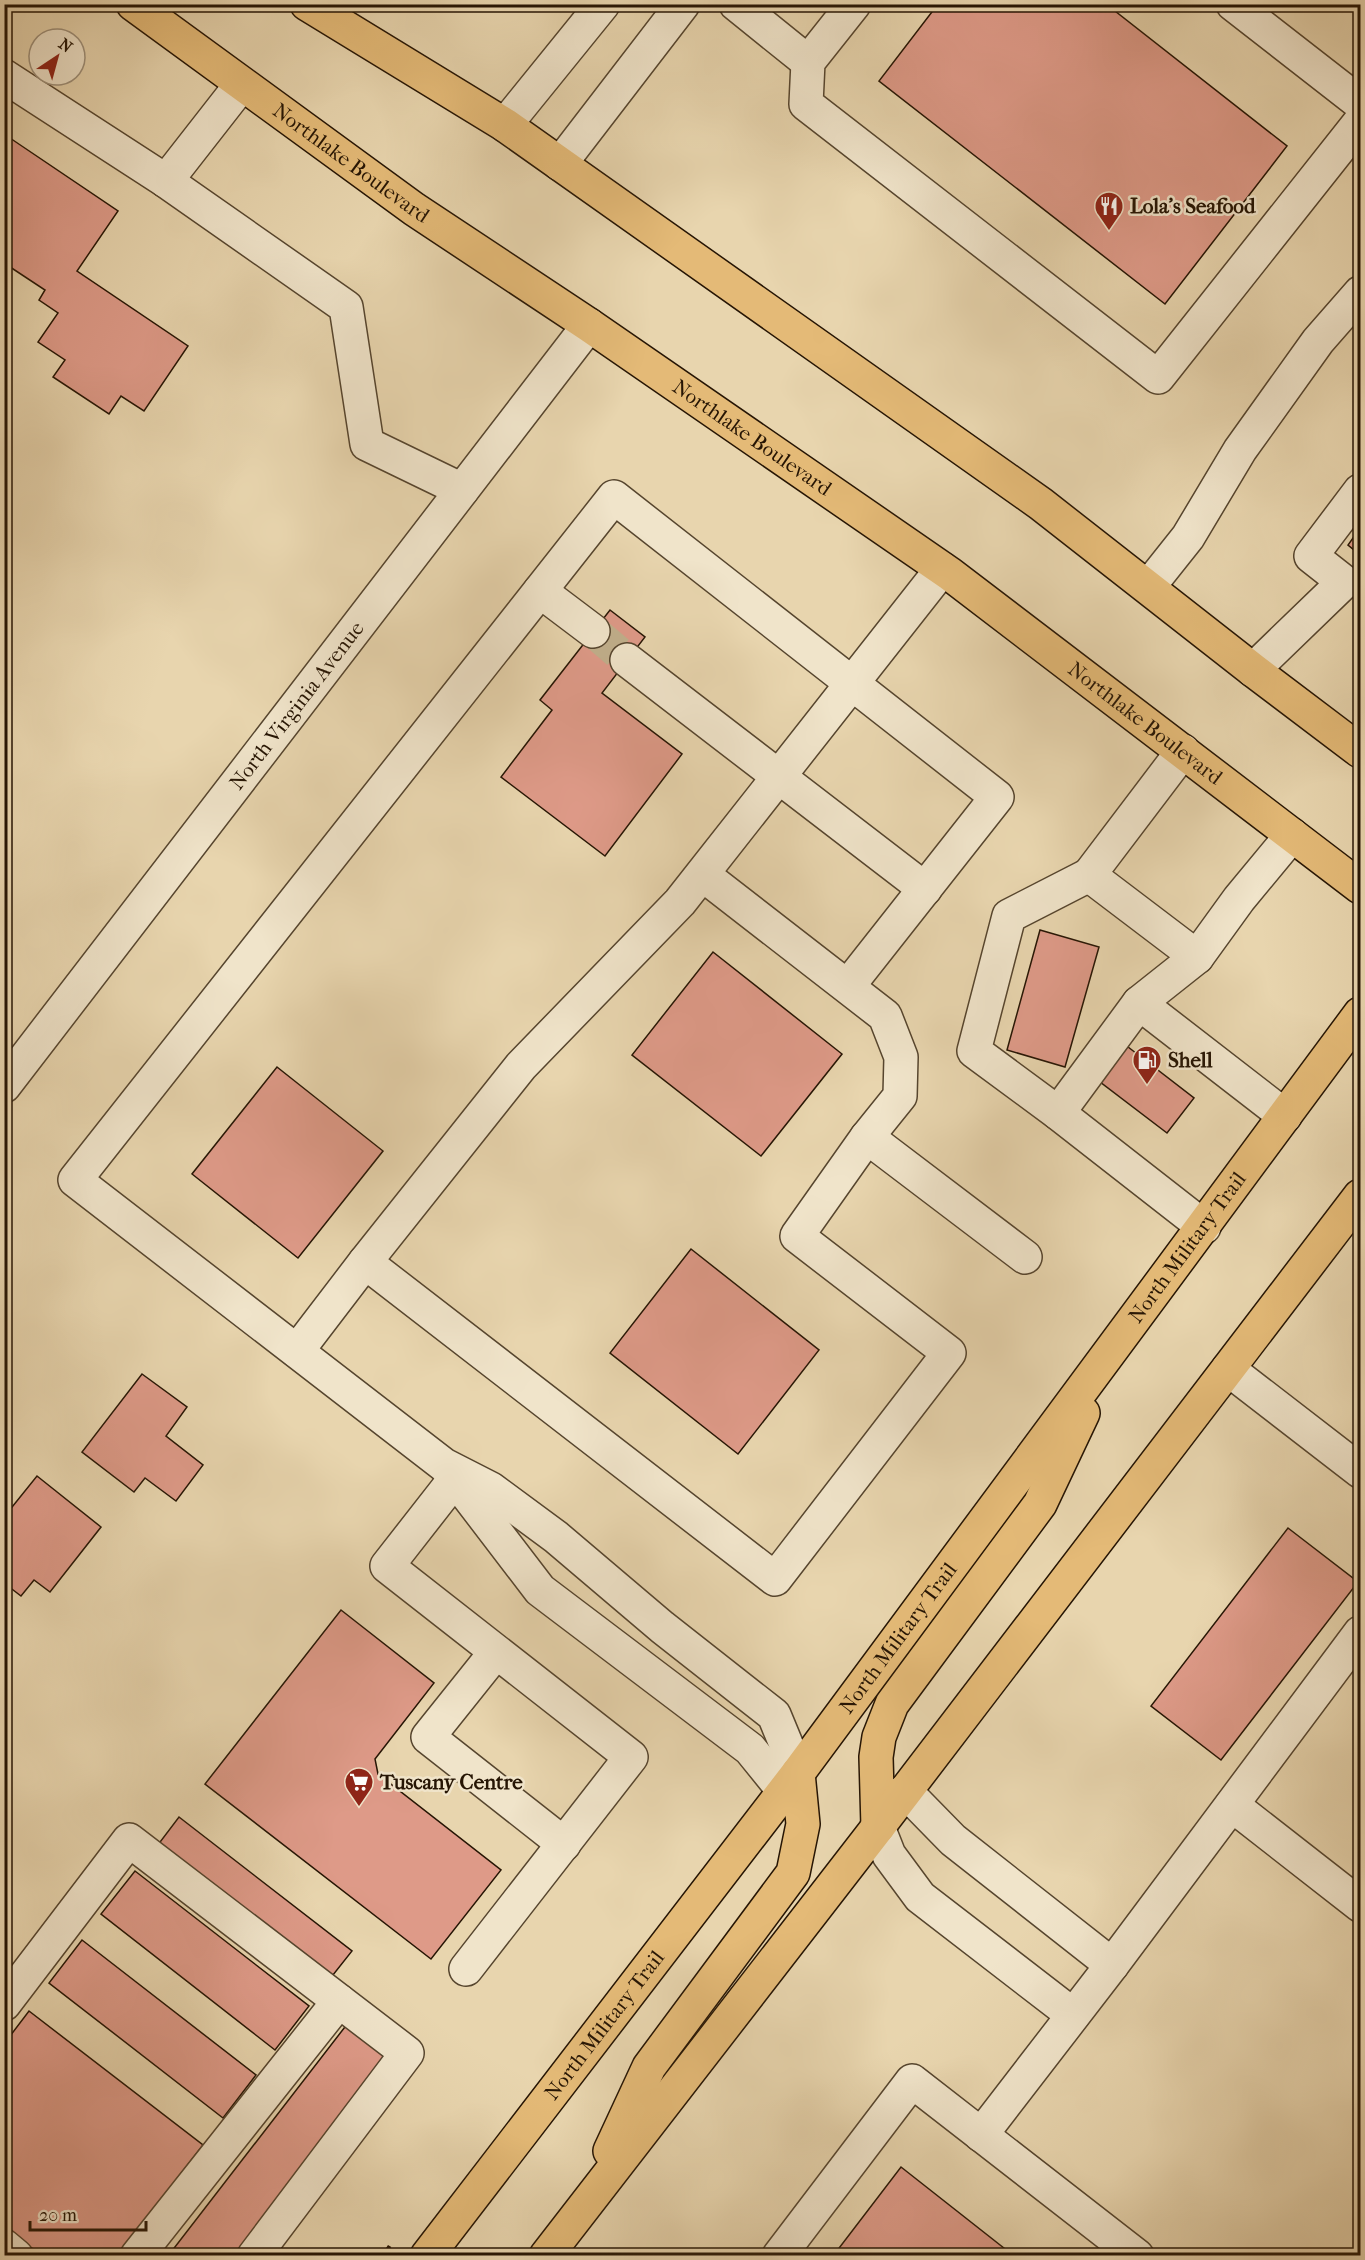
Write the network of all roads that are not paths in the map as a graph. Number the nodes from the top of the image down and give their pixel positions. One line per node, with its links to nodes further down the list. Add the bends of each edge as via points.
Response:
1 (133, 4): 10 (main road, Northlake Boulevard)
2 (307, 4): 13 (main road)
3 (603, 4): 13 (street)
4 (683, 4): 14 (street)
5 (736, 4): 8 (street)
6 (854, 4): 8 (street)
7 (1233, 4): 11 (street)
8 (808, 62): 12 (street, via 806,104 1158,377)
9 (4, 76): 15 (street)
10 (241, 85): 15 (street); 17 (main road, Northlake Boulevard, via 414,209)
11 (1360, 103)
12 (1360, 122)
13 (505, 125): 14 (main road)
14 (560, 164): 21 (main road, via 1041,504)
15 (166, 181): 18 (street, via 346,307 367,444)
16 (1360, 293): 21 (street, via 1318,341 1240,450 1188,537)
17 (589, 325): 18 (street, North Virginia Avenue); 20 (main road, Northlake Boulevard)
18 (462, 490): 40 (street, North Virginia Avenue)
19 (1360, 491): 22 (street, via 1311,556)
20 (942, 569): 27 (street); 28 (main road, Northlake Boulevard)
21 (1149, 586): 26 (main road)
22 (1352, 588): 26 (street)
23 (540, 591): 24 (street); 27 (street, via 614,498); 49 (street, via 75,1180)
24 (593, 631)
25 (627, 660): 30 (street)
26 (1253, 670): 29 (main road)
27 (852, 683): 30 (street); 35 (street, via 998,797)
28 (1183, 751): 31 (main road, Northlake Boulevard); 33 (street)
29 (1360, 751)
30 (779, 775): 32 (street); 35 (street)
31 (1292, 835): 34 (main road, Northlake Boulevard); 36 (street)
32 (702, 874): 37 (street); 47 (street, via 680,902 521,1066)
33 (1089, 874): 36 (street); 41 (street, via 1009,916 974,1052)
34 (1360, 887)
35 (925, 889): 37 (street)
36 (1197, 957): 38 (street)
37 (848, 986): 43 (street, via 885,1016 901,1057 900,1096)
38 (1139, 1004): 41 (street); 42 (street)
39 (1360, 1014): 42 (main road, North Military Trail)
40 (4, 1086)
41 (1058, 1113): 45 (street)
42 (1285, 1116): 45 (main road, North Military Trail)
43 (867, 1137): 46 (street); 47 (street, via 797,1236 949,1353 775,1579)
44 (1360, 1196): 50 (main road)
45 (1204, 1227): 48 (main road, North Military Trail)
46 (1025, 1257)
47 (365, 1263): 49 (street)
48 (1115, 1347): 55 (main road, North Military Trail); 58 (main road, via 1040,1504 892,1704 876,1757)
49 (297, 1351): 52 (street)
50 (1228, 1369): 51 (street); 56 (main road)
51 (1360, 1471)
52 (450, 1472): 54 (street, via 387,1566); 55 (street, via 540,1590); 55 (street, via 491,1489 556,1537 774,1715)
53 (1360, 1634): 57 (street)
54 (496, 1652): 59 (street, via 428,1737); 59 (street, via 632,1757)
55 (791, 1782): 67 (main road, via 803,1824 792,1873 649,2067); 72 (main road, North Military Trail)
56 (905, 1791): 58 (main road); 61 (street, via 953,1840)
57 (1232, 1804): 60 (street); 61 (street)
58 (878, 1827): 65 (street, via 889,1855 920,1897); 67 (main road)
59 (564, 1844): 62 (street)
60 (1360, 1905)
61 (1112, 1965): 65 (street)
62 (466, 1969)
63 (339, 2001): 64 (street, via 129,1840); 70 (street); 71 (street, via 407,2053)
64 (4, 2004)
65 (1073, 2015): 66 (street)
66 (981, 2135): 74 (street, via 912,2081); 75 (street)
67 (577, 2217): 73 (main road)
68 (4, 2246): 69 (street)
69 (16, 2256)
70 (137, 2256)
71 (255, 2256)
72 (427, 2256)
73 (546, 2256)
74 (778, 2256)
75 (1137, 2256)

